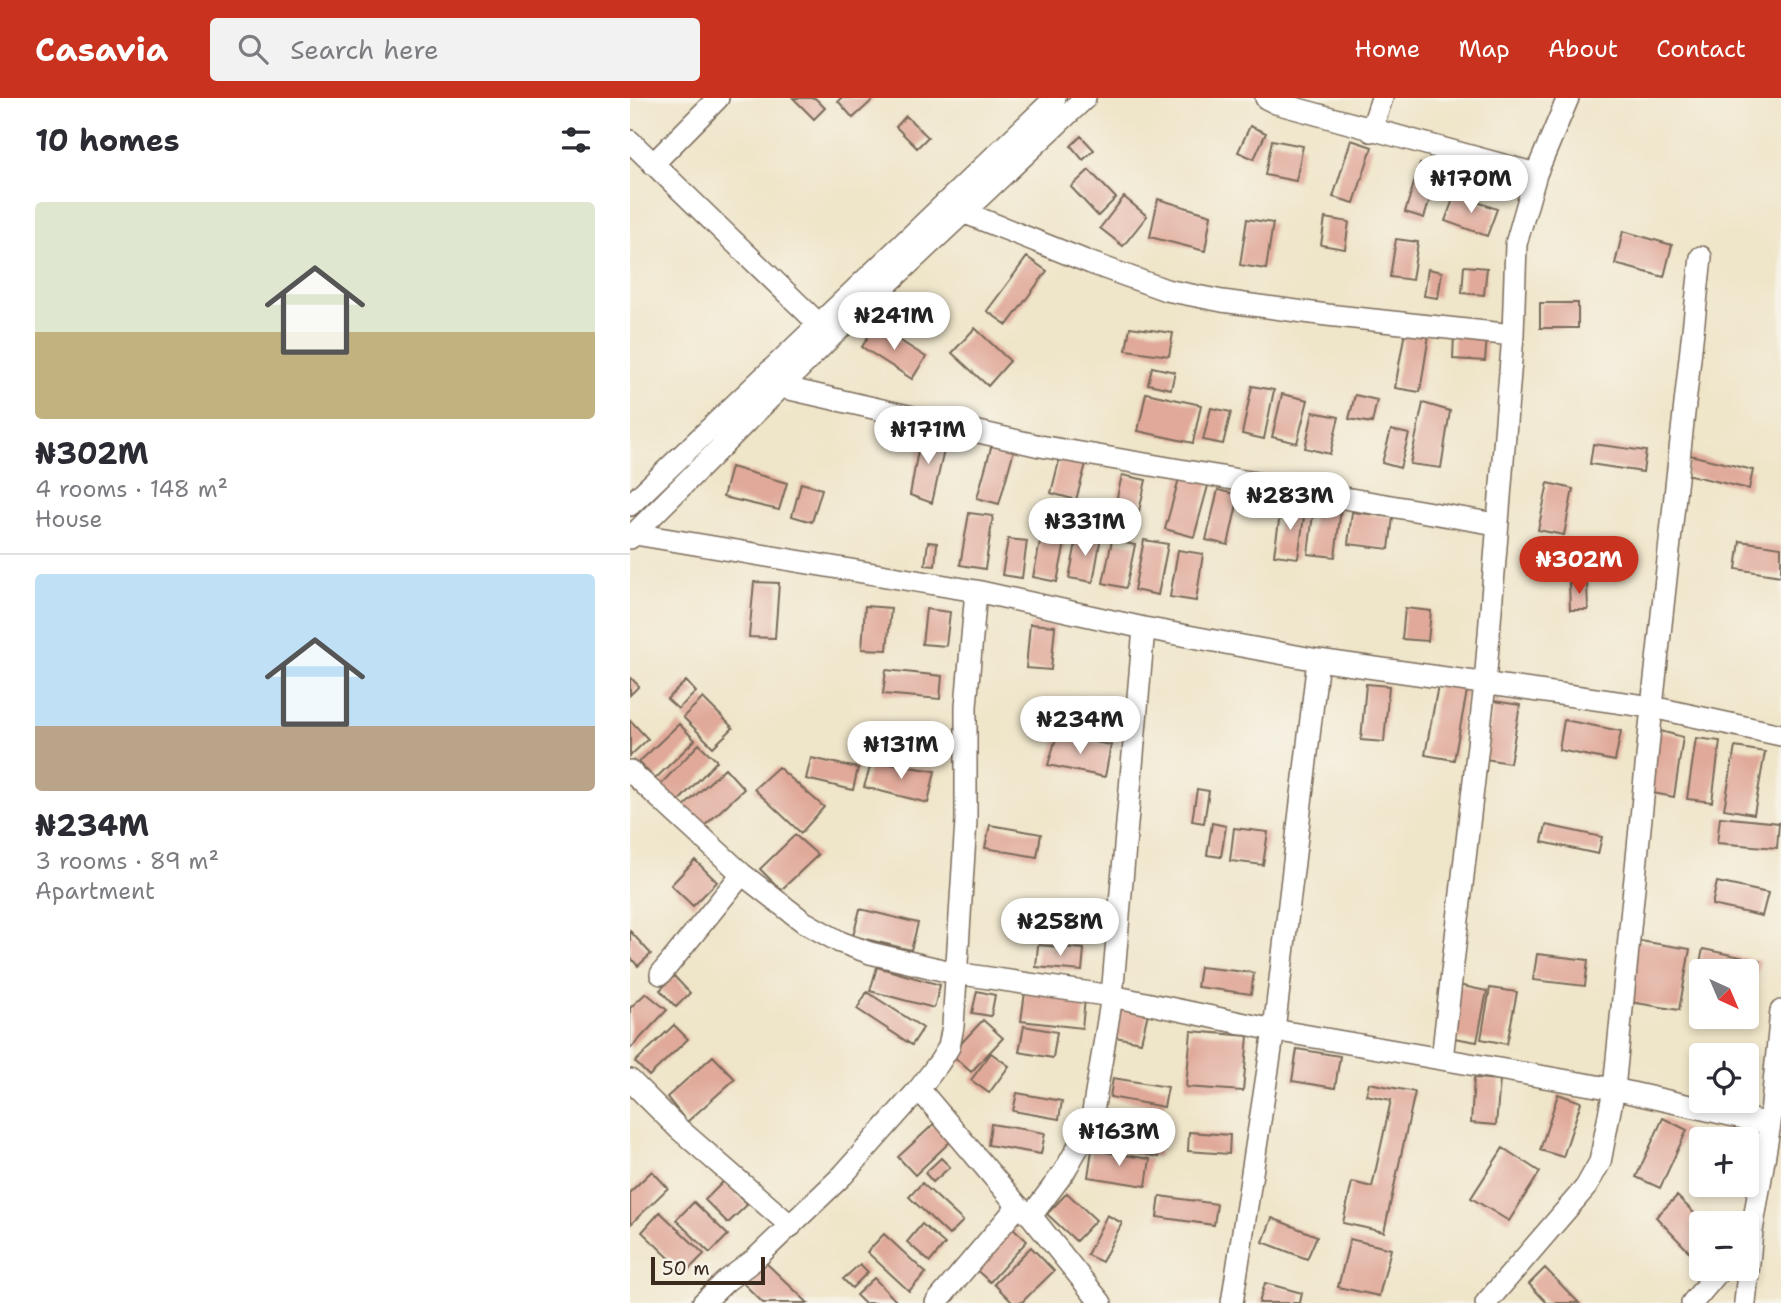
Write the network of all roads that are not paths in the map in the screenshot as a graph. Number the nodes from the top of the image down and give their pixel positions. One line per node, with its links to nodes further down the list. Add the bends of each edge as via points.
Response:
1 (718, 98): 9 (street)
2 (1055, 98): 13 (street)
3 (1085, 98): 11 (street)
4 (1266, 98): 7 (street)
5 (1382, 98): 7 (street)
6 (1568, 98): 10 (street)
7 (1371, 131): 10 (street)
8 (630, 141): 9 (street)
9 (653, 164): 13 (street)
10 (1536, 174): 14 (street, via 1516,244)
11 (963, 212): 13 (street); 14 (street, via 1166,290 1327,315)
12 (1701, 257): 25 (street)
13 (825, 329): 15 (street); 16 (street)
14 (1513, 335): 19 (street)
15 (781, 387): 17 (street); 19 (street, via 1040,446)
16 (649, 487): 17 (street); 18 (street)
17 (664, 503): 20 (street)
18 (630, 505)
19 (1496, 524): 24 (street)
20 (632, 536): 21 (street)
21 (976, 591): 22 (street); 29 (street, via 966,706 966,821)
22 (1144, 628): 23 (street); 31 (street)
23 (1318, 660): 24 (street); 33 (street)
24 (1485, 684): 25 (street); 34 (street)
25 (1652, 707): 26 (street); 37 (street)
26 (1781, 735)
27 (630, 772): 28 (street)
28 (742, 874): 29 (street, via 804,922 840,942); 30 (street)
29 (955, 972): 31 (street); 36 (street, via 948,1047)
30 (661, 974)
31 (1112, 996): 33 (street); 39 (street, via 1091,1124 1064,1172)
32 (1781, 1011): 38 (street)
33 (1274, 1030): 34 (street); 47 (street)
34 (1442, 1059): 37 (street)
35 (630, 1080): 41 (street)
36 (919, 1089): 39 (street); 41 (street, via 843,1175)
37 (1614, 1089): 38 (street); 48 (street, via 1600,1162 1586,1187)
38 (1770, 1124): 40 (street)
39 (1025, 1211): 45 (street); 46 (street)
40 (1754, 1211)
41 (790, 1226): 44 (street)
42 (1711, 1281): 49 (street)
43 (1746, 1281): 50 (street)
44 (703, 1303)
45 (936, 1303)
46 (1101, 1303)
47 (1232, 1303)
48 (1486, 1303)
49 (1692, 1303)
50 (1745, 1303)

